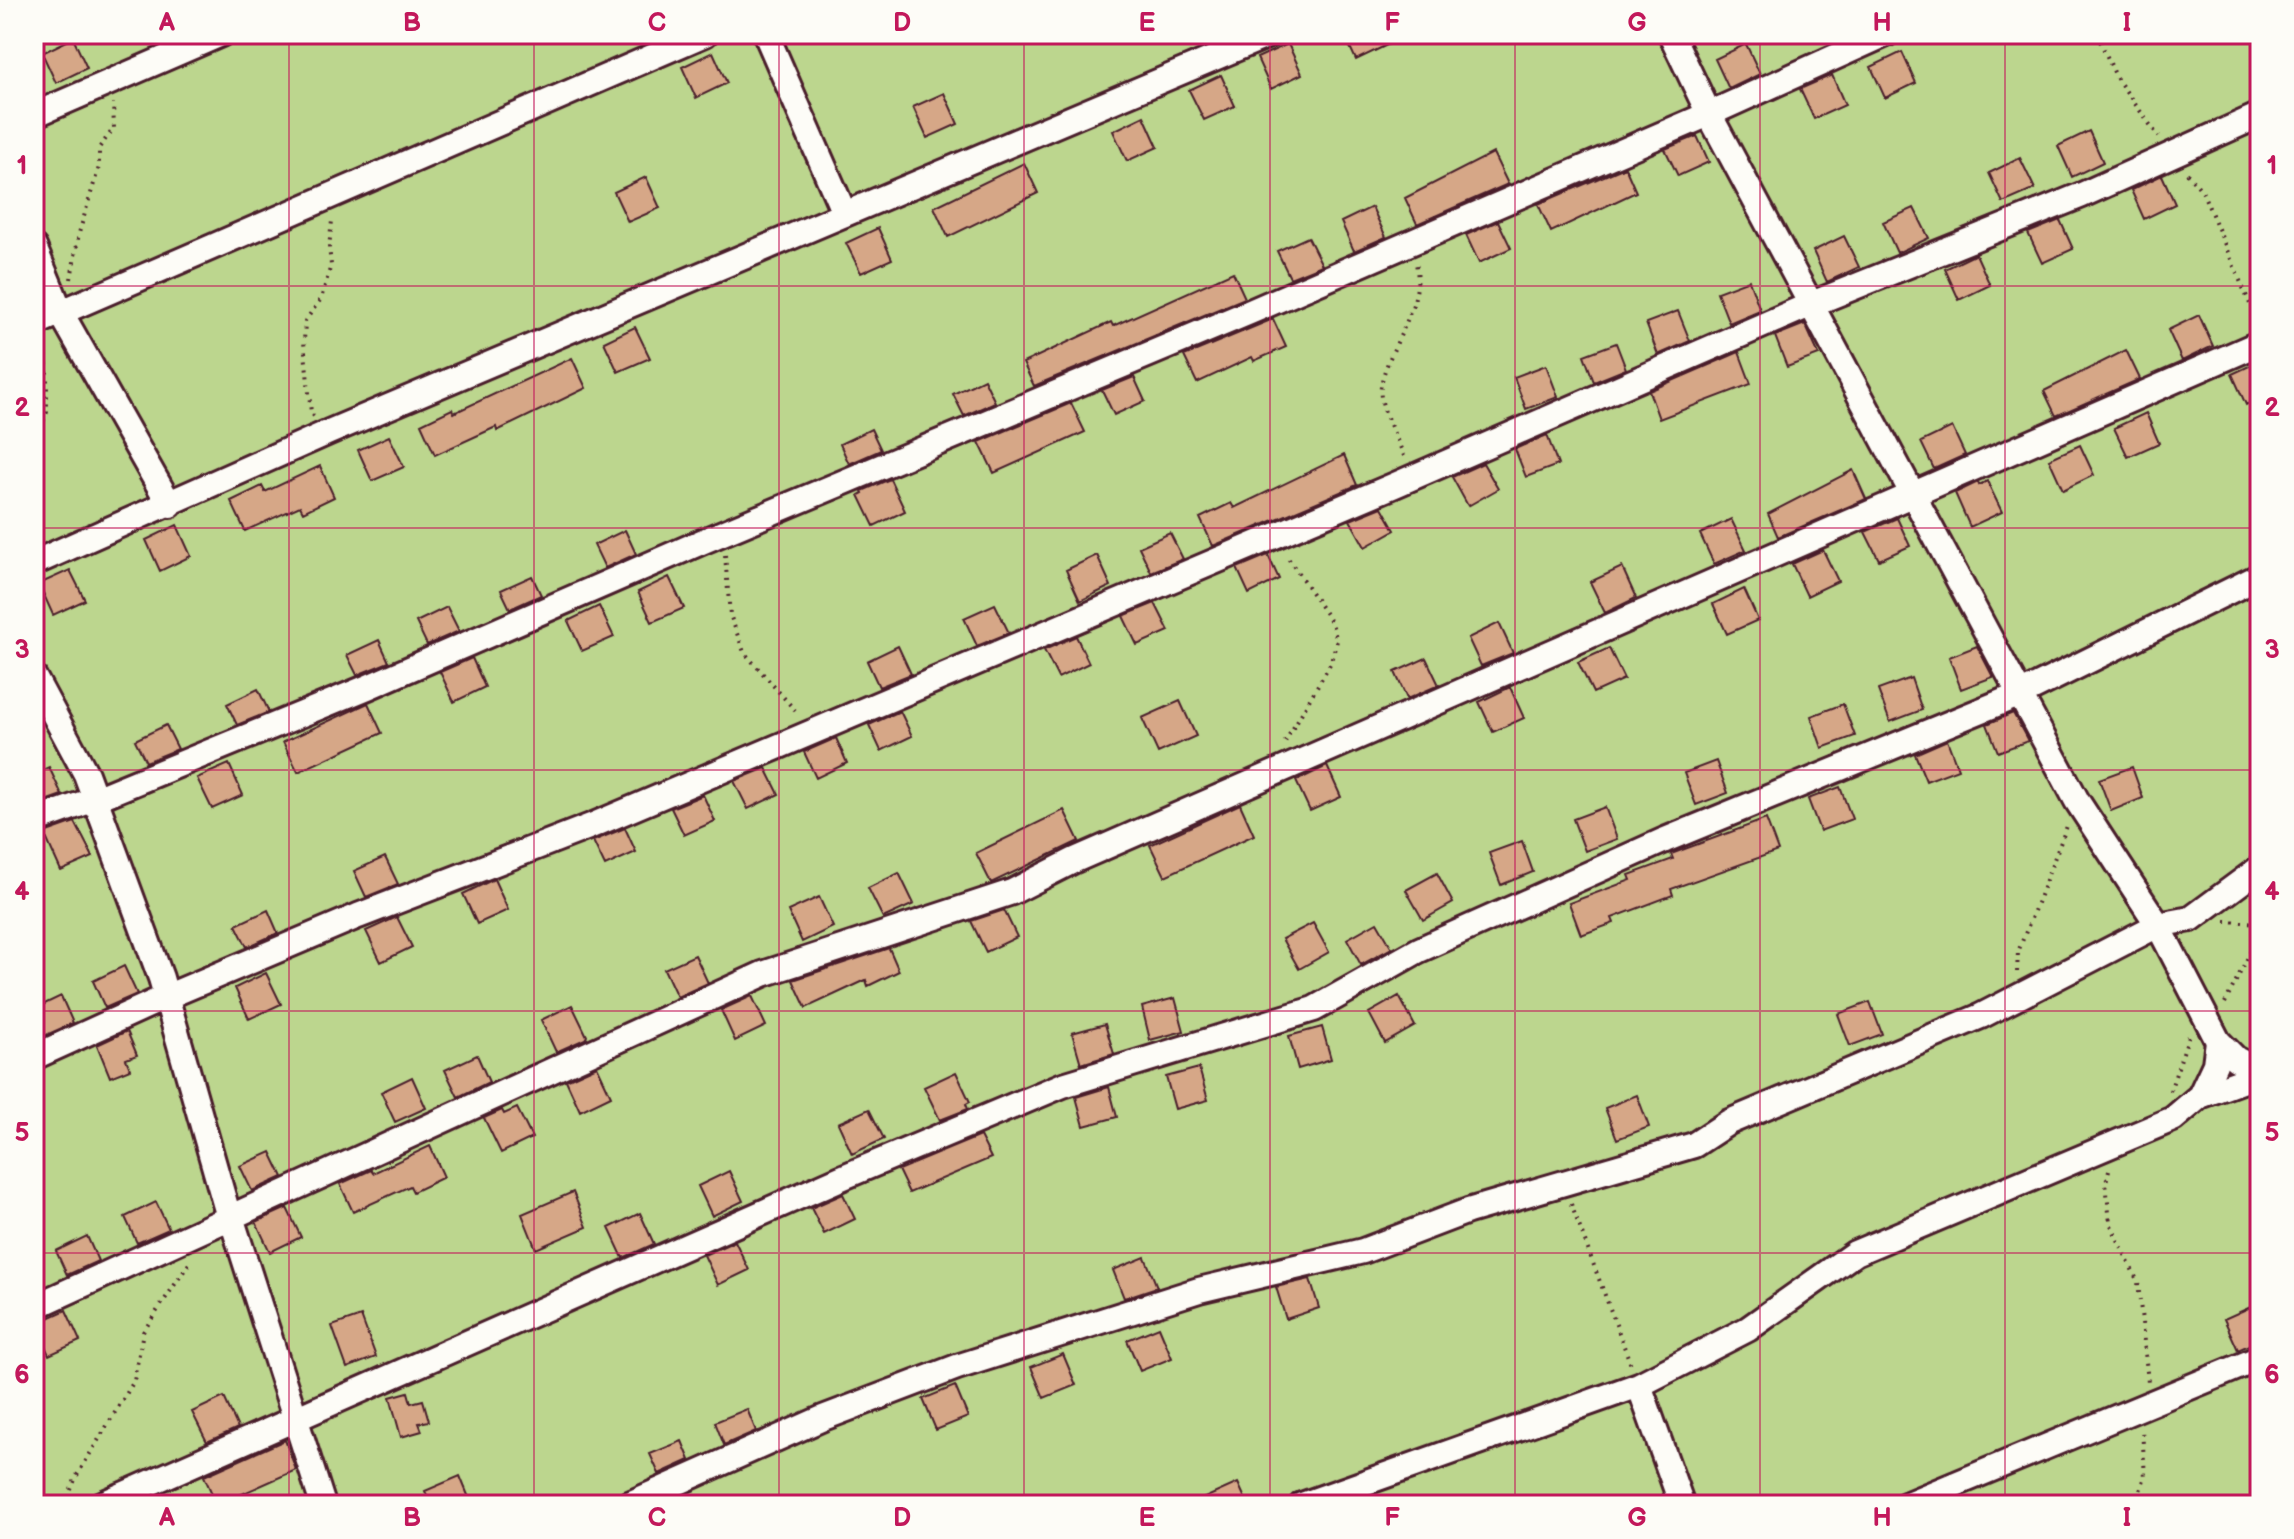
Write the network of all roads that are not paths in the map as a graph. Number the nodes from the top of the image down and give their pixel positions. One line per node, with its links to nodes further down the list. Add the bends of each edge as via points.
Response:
1 (221, 34): 8 (street)
2 (705, 34): 13 (street)
3 (766, 34): 10 (street)
4 (1271, 34): 10 (street)
5 (1671, 34): 7 (street)
6 (1886, 34): 7 (street)
7 (1709, 114): 12 (street); 22 (street)
8 (34, 115)
9 (2260, 115): 12 (street, via 2082,195)
10 (844, 213): 17 (street)
11 (34, 247): 13 (street)
12 (1812, 304): 16 (street); 26 (street, via 591,826)
13 (61, 313): 14 (street); 17 (street)
14 (34, 324)
15 (2260, 343): 16 (street)
16 (1916, 496): 21 (street); 31 (street, via 1075,860 1012,892 763,974)
17 (170, 505): 18 (street)
18 (37, 562)
19 (2260, 576): 21 (street)
20 (34, 677): 22 (street)
21 (2021, 694): 25 (street, via 2077,801); 35 (street, via 1665,840 1419,950 1314,1009 1063,1085)
22 (95, 799): 23 (street); 26 (street)
23 (34, 821)
24 (2260, 868): 25 (street, via 2191,919)
25 (2158, 925): 27 (street); 38 (street, via 1981,1016 1729,1122 1694,1145 1468,1211 1363,1251 1199,1290 957,1367 823,1418)
26 (166, 997): 28 (street); 31 (street)
27 (2215, 1036): 29 (street, via 2236,1059); 30 (street, via 2215,1064)
28 (34, 1057)
29 (2260, 1073): 30 (street)
30 (2200, 1096): 34 (street, via 2173,1119 1855,1253 1748,1329)
31 (231, 1217): 32 (street); 35 (street)
32 (34, 1307)
33 (2260, 1358): 41 (street)
34 (1639, 1385): 39 (street); 40 (street)
35 (294, 1421): 36 (street); 37 (street)
36 (100, 1505)
37 (323, 1505)
38 (627, 1505)
39 (1302, 1505)
40 (1682, 1505)
41 (1905, 1505)

